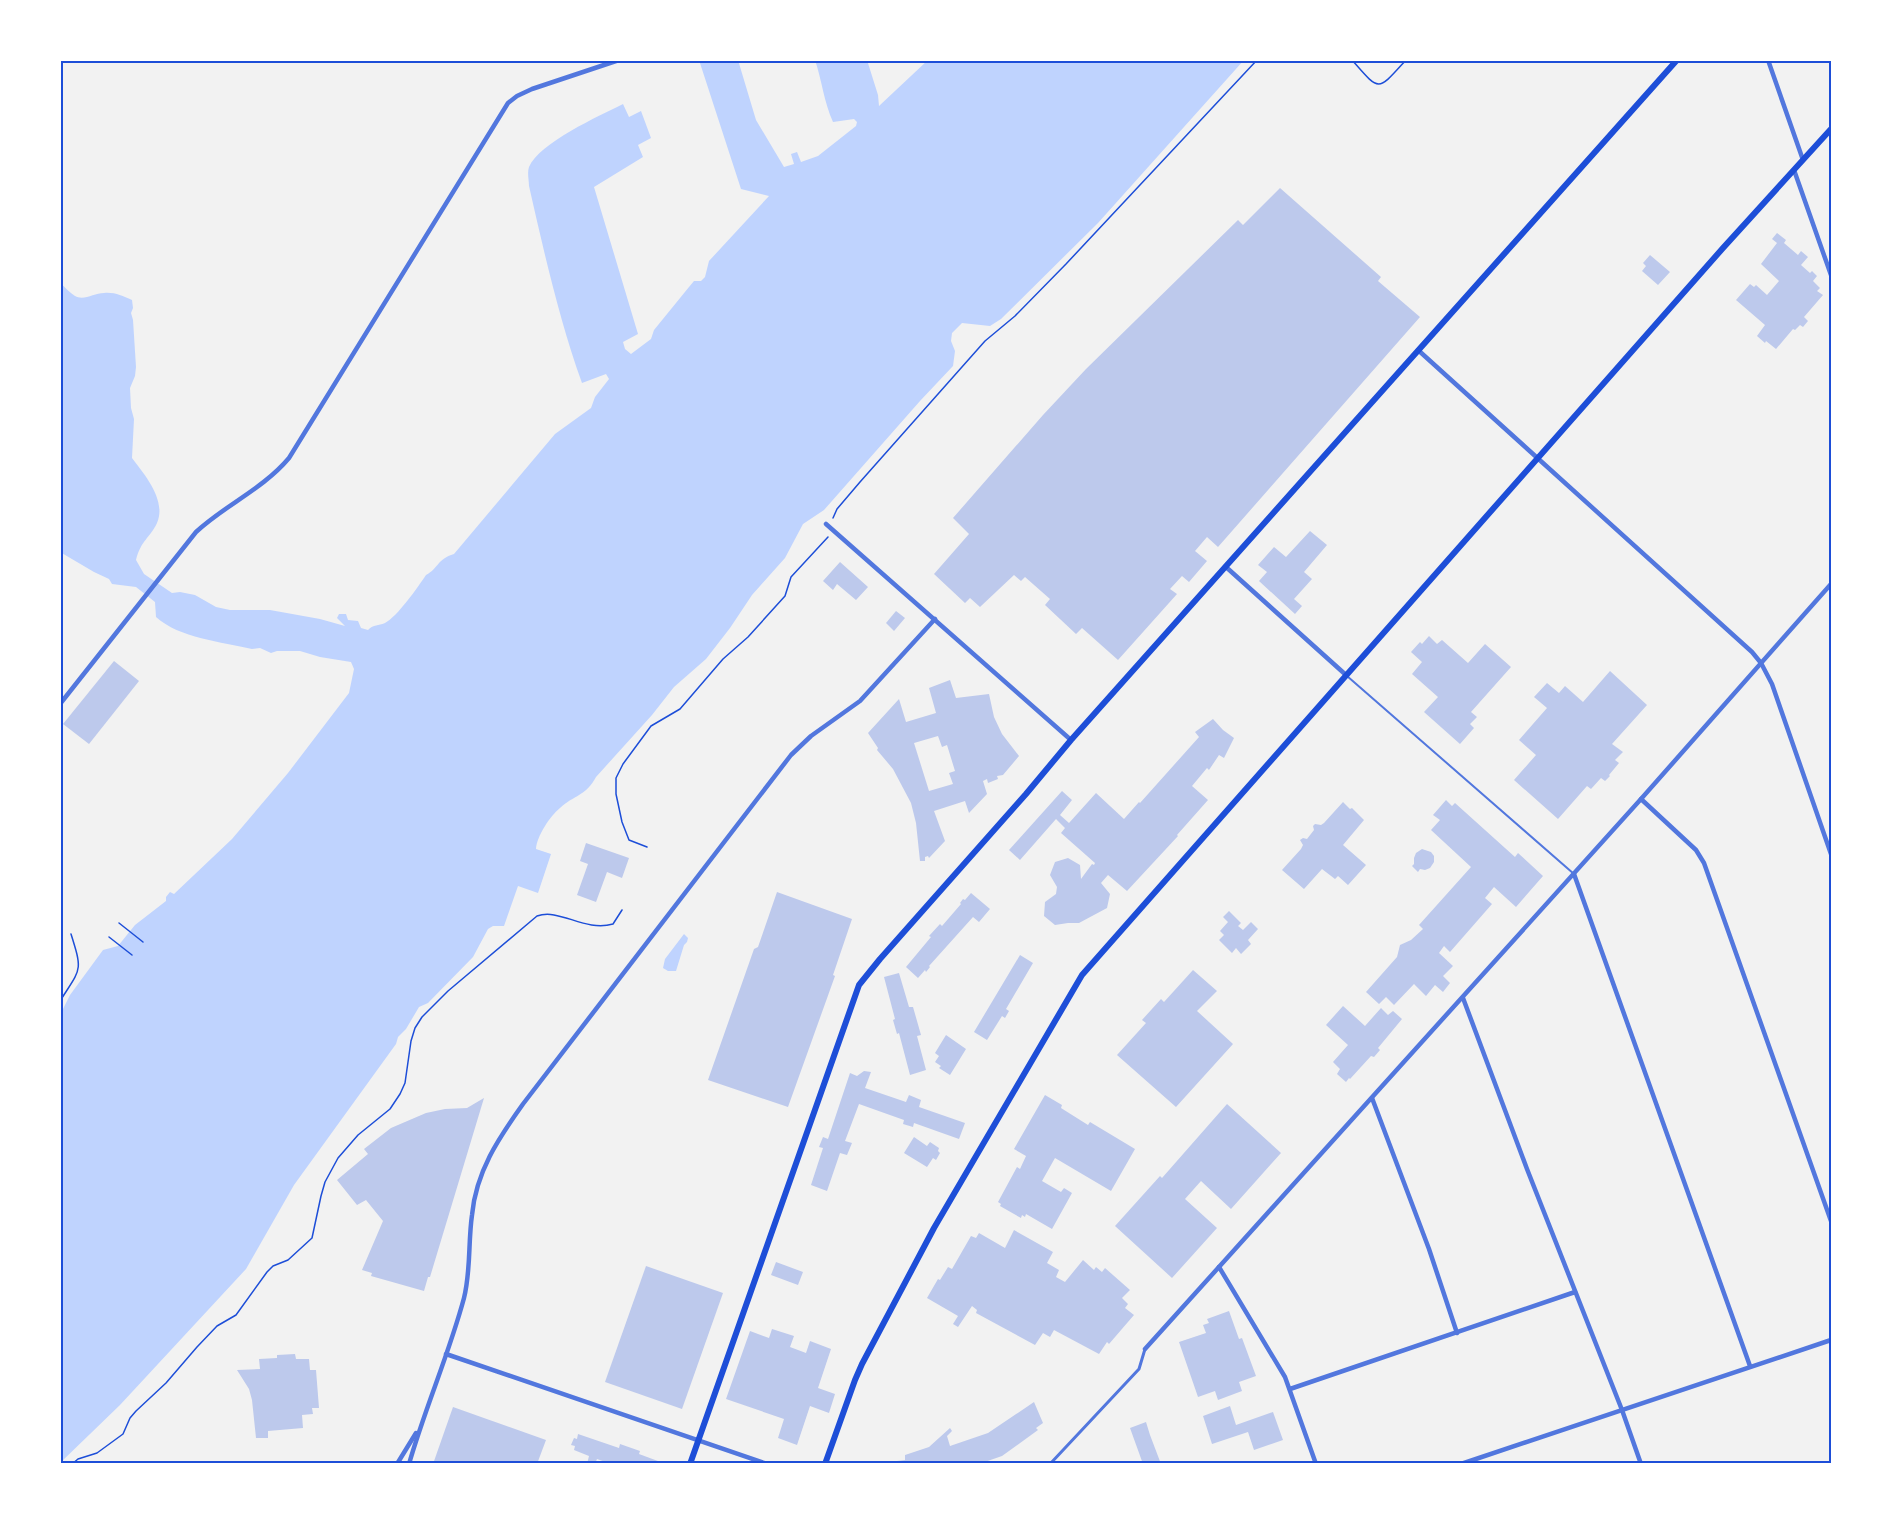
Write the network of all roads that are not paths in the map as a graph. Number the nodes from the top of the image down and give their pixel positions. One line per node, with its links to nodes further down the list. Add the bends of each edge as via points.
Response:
1 (619, 60): 17 (street, via 532,89 508,103 289,458 264,483 219,512 185,544)
2 (1677, 60): 9 (main road)
3 (1768, 60): 5 (street)
4 (1831, 129): 5 (main road)
5 (1803, 160): 6 (main road)
6 (1794, 170): 7 (street); 10 (main road)
7 (1830, 268): 8 (street)
8 (1831, 275)
9 (1418, 350): 10 (street); 12 (main road)
10 (1537, 459): 15 (street); 16 (main road)
11 (828, 526): 14 (street)
12 (1226, 567): 16 (street); 18 (main road)
13 (1831, 584): 15 (street)
14 (935, 619): 18 (street); 30 (street, via 860,701 791,755 499,1137 474,1197 468,1277)
15 (1761, 663): 19 (street); 20 (street, via 1772,684)
16 (1346, 675): 21 (lane); 40 (main road, via 1082,975 934,1228 862,1364)
17 (60, 705)
18 (1071, 740): 35 (main road, via 859,985)
19 (1641, 799): 21 (street); 24 (street, via 1696,850 1704,863)
20 (1831, 854)
21 (1574, 873): 22 (street); 31 (street)
22 (1462, 998): 23 (street); 26 (street)
23 (1372, 1098): 25 (street); 27 (street)
24 (1831, 1221)
25 (1219, 1268): 29 (street); 32 (street)
26 (1575, 1292): 27 (street); 33 (street)
27 (1457, 1333): 32 (street)
28 (1831, 1340): 31 (street)
29 (1145, 1349): 41 (street, via 1139,1369)
30 (446, 1354): 34 (street); 35 (street)
31 (1750, 1366): 33 (street)
32 (1290, 1389): 42 (street)
33 (1622, 1410): 43 (street); 44 (street)
34 (419, 1428): 36 (street); 37 (street)
35 (698, 1441): 38 (main road); 39 (street)
36 (397, 1464)
37 (409, 1464)
38 (690, 1464)
39 (767, 1464)
40 (825, 1464)
41 (1050, 1464)
42 (1316, 1464)
43 (1461, 1464)
44 (1641, 1464)

